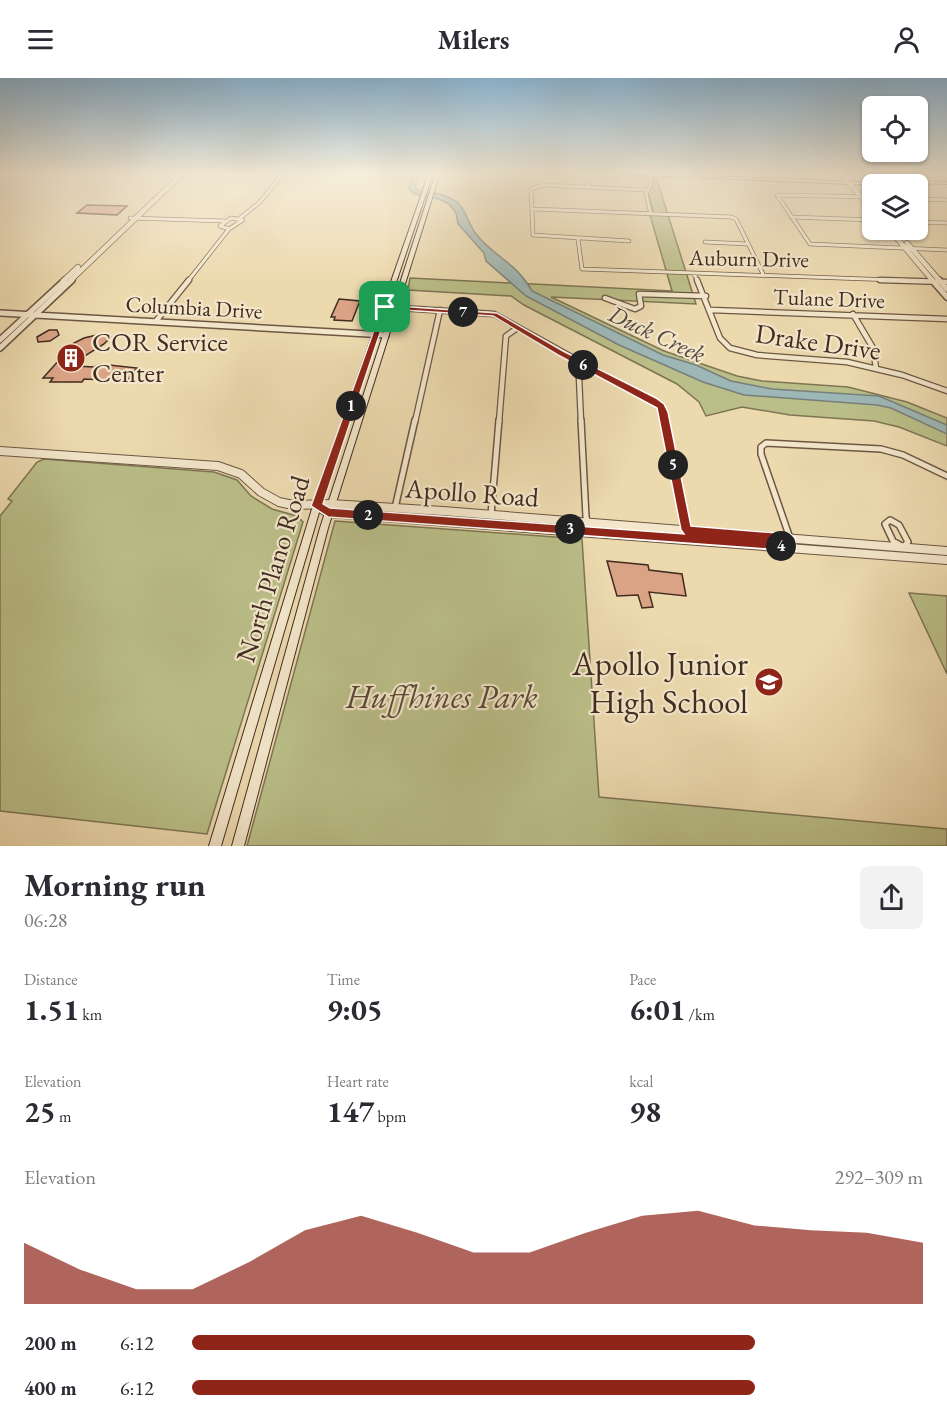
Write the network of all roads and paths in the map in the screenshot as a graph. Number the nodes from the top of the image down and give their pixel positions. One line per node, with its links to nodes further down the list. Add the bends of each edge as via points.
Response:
1 (143, 209): 10 (street)
2 (251, 209): 11 (street)
3 (421, 209): 29 (main road, North Plano Road)
4 (423, 209): 31 (main road, North Plano Road)
5 (533, 209): 8 (street); 17 (street)
6 (650, 209): 8 (street)
7 (786, 209): 9 (street)
8 (651, 214): 24 (street, via 731,217 736,219)
9 (791, 217): 12 (street); 22 (street)
10 (134, 218): 14 (street); 42 (street); 44 (street)
11 (240, 218): 14 (street); 16 (street, via 241,223)
12 (862, 220)
13 (928, 222): 15 (street)
14 (223, 223): 16 (street, via 221,227)
15 (947, 223)
16 (229, 229): 46 (street)
17 (533, 235): 18 (street)
18 (578, 238): 21 (street); 28 (street, Auburn Drive, via 582,269)
19 (899, 240): 25 (street)
20 (905, 240): 26 (street)
21 (628, 241)
22 (807, 241): 25 (street, via 815,245)
23 (705, 242): 24 (street)
24 (748, 244): 30 (street)
25 (906, 248): 26 (street); 32 (street)
26 (913, 249): 27 (street); 32 (street)
27 (947, 250)
28 (693, 273): 30 (street, Auburn Drive); 34 (street, Drake Drive)
29 (395, 276): 31 (main road); 37 (main road, North Plano Road)
30 (764, 276): 32 (street, Auburn Drive)
31 (405, 277): 38 (main road, North Plano Road)
32 (941, 282): 33 (street); 35 (street)
33 (947, 289)
34 (706, 296): 36 (street, via 639,294 641,306 634,309); 40 (street, Drake Drive)
35 (947, 297)
36 (605, 298)
37 (385, 307): 38 (street); 48 (main road, North Plano Road)
38 (395, 308): 39 (street); 49 (main road, North Plano Road)
39 (440, 310): 47 (street, via 491,313); 61 (street)
40 (711, 310): 43 (street, Tulane Drive); 53 (street, Drake Drive, via 722,340 730,348 758,355 822,359)
41 (0, 313): 42 (street, Columbia Drive)
42 (27, 314): 44 (street, Columbia Drive); 50 (street)
43 (853, 314): 45 (street, Tulane Drive); 53 (street, via 873,348)
44 (35, 315): 46 (street, Columbia Drive); 51 (street)
45 (947, 319)
46 (156, 321): 48 (street, Columbia Drive)
47 (516, 329): 52 (street); 62 (street, via 506,336)
48 (375, 334): 49 (street, Columbia Drive); 55 (main road, North Plano Road)
49 (386, 335): 56 (main road, North Plano Road)
50 (0, 340)
51 (0, 348)
52 (588, 368): 63 (street, via 579,376); 64 (street, via 660,406)
53 (876, 368): 54 (street, Drake Drive)
54 (947, 391)
55 (348, 416): 56 (main road); 59 (main road, North Plano Road)
56 (359, 417): 60 (main road, North Plano Road)
57 (0, 450): 59 (street, Apollo Road, via 218,466 241,474 279,502)
58 (947, 476): 65 (street, via 881,449 766,443 761,454)
59 (317, 506): 60 (street, Apollo Road); 70 (main road, North Plano Road)
60 (330, 508): 61 (street, Apollo Road); 63 (street, Apollo Road); 71 (main road, North Plano Road)
61 (395, 508): 62 (street, Apollo Road)
62 (491, 515): 63 (street, Apollo Road)
63 (589, 526): 64 (street, Apollo Road); 65 (street, Apollo Road)
64 (686, 530): 65 (street, Apollo Road)
65 (791, 543): 66 (street, Apollo Road); 68 (street, Apollo Road)
66 (903, 547): 66 (street, via 908,542 900,526 886,521 893,541); 67 (street, Apollo Road); 68 (street)
67 (947, 551)
68 (908, 557): 69 (street, Apollo Road)
69 (947, 560)
70 (215, 846)
71 (238, 846)

